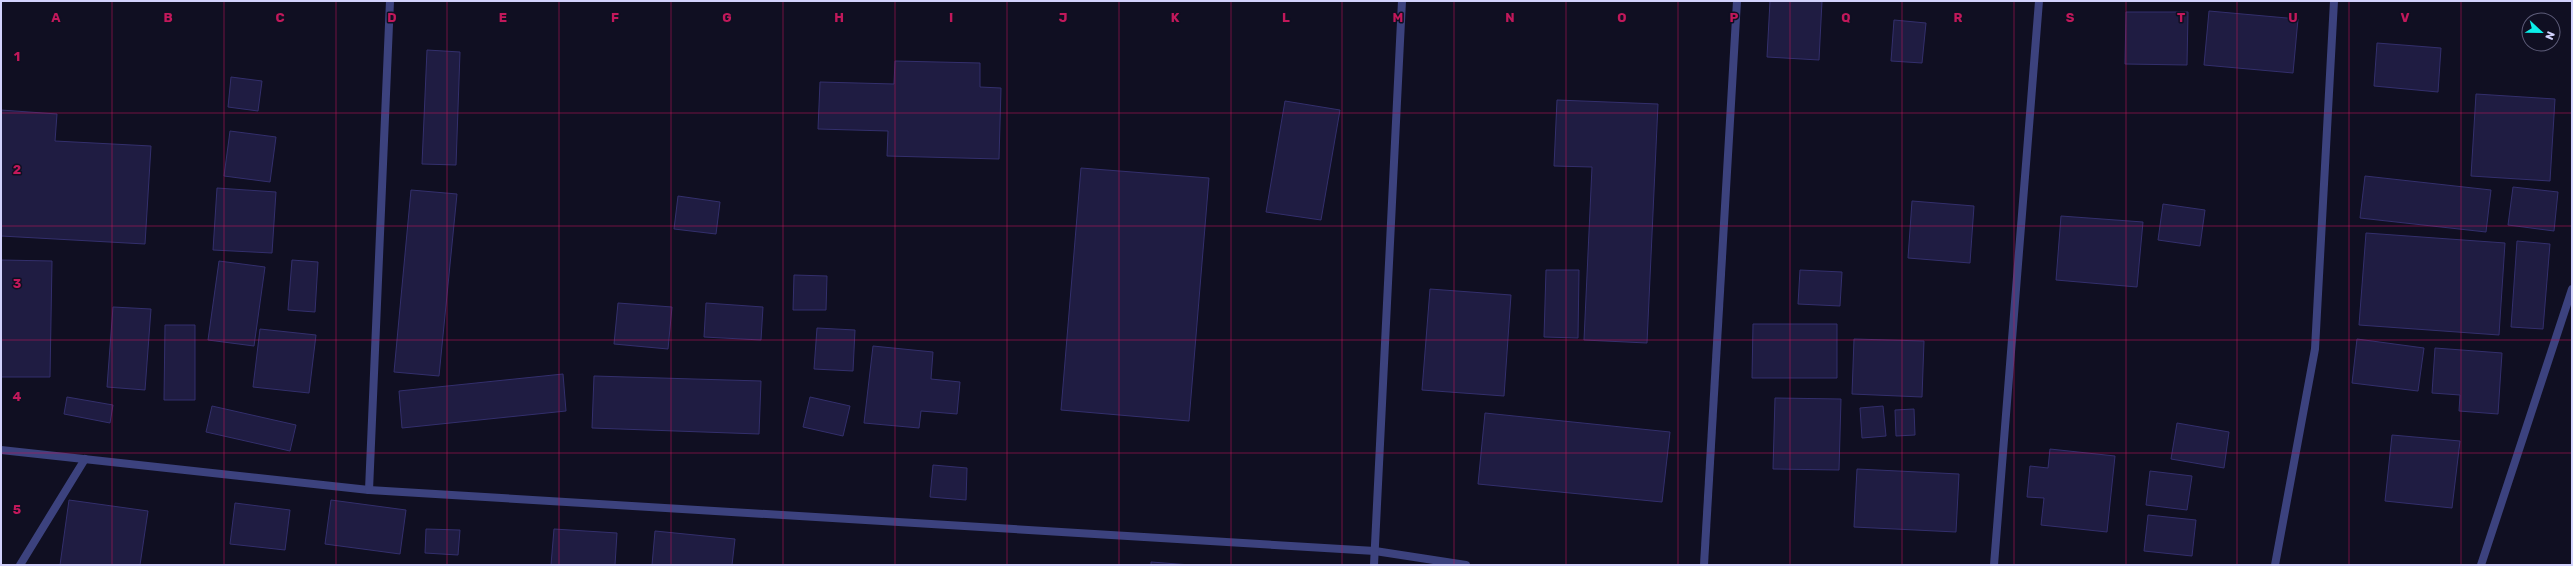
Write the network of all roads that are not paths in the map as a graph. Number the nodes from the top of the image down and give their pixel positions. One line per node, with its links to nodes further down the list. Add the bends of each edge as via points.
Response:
1 (390, 1): 9 (street)
2 (1402, 1): 10 (street)
3 (1738, 1): 14 (street)
4 (2039, 1): 15 (street)
5 (2334, 1): 16 (street, via 2314,349)
6 (2572, 289): 17 (street)
7 (1, 450): 8 (street)
8 (85, 459): 9 (street); 11 (street)
9 (369, 490): 10 (street)
10 (1375, 551): 12 (street); 13 (street)
11 (20, 565)
12 (1374, 565)
13 (1466, 565)
14 (1704, 565)
15 (1994, 565)
16 (2275, 565)
17 (2481, 565)

